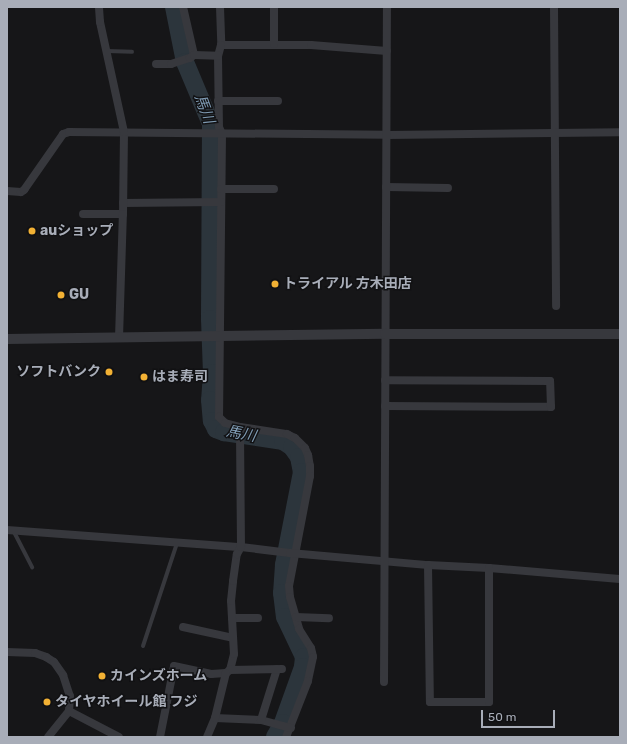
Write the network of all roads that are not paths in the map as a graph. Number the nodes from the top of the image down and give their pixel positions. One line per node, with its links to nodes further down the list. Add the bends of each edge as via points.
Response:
1 (99, 7): 9 (street)
2 (183, 7): 13 (street)
3 (220, 7): 8 (street)
4 (274, 7): 7 (street)
5 (387, 7): 10 (street)
6 (554, 7): 20 (street)
7 (274, 44): 8 (street); 10 (street)
8 (221, 45): 12 (street)
9 (106, 51): 11 (lane); 17 (street)
10 (387, 51): 21 (street)
11 (132, 52)
12 (218, 56): 13 (street); 15 (street)
13 (192, 57): 14 (street, via 171,64)
14 (156, 64)
15 (218, 101): 16 (street); 19 (street)
16 (278, 101)
17 (124, 132): 19 (street); 26 (street, via 63,134 24,190); 28 (street)
18 (620, 132): 20 (street)
19 (219, 133): 21 (street); 24 (street)
20 (554, 134): 21 (street); 31 (street)
21 (387, 135): 22 (street)
22 (386, 187): 23 (street); 32 (street)
23 (448, 188)
24 (221, 189): 25 (street); 27 (street)
25 (274, 189)
26 (7, 190)
27 (219, 202): 28 (street); 34 (street)
28 (123, 203): 30 (street)
29 (83, 214): 30 (street)
30 (123, 214): 35 (street)
31 (556, 306)
32 (385, 334): 33 (street); 34 (street); 37 (street)
33 (620, 334)
34 (218, 336): 35 (street); 39 (street, via 219,417)
35 (119, 338): 36 (street)
36 (7, 339)
37 (385, 380): 38 (street); 38 (street, via 550,381 551,407)
38 (385, 406): 44 (street)
39 (240, 432): 42 (street); 43 (street, via 287,434 305,448 310,476)
40 (10, 530): 41 (street); 46 (lane)
41 (177, 542): 42 (street); 55 (lane)
42 (241, 547): 43 (street); 50 (street, via 237,554 233,581)
43 (293, 553): 44 (street); 49 (street, via 289,591)
44 (384, 561): 45 (street); 58 (street)
45 (428, 565): 47 (street); 47 (street, via 430,702 489,702)
46 (32, 567)
47 (489, 568): 48 (street)
48 (620, 579)
49 (296, 617): 52 (street); 62 (street, via 313,657 310,674)
50 (232, 618): 51 (street); 54 (street)
51 (258, 618)
52 (329, 618)
53 (183, 627): 54 (street)
54 (233, 638): 57 (street, via 234,654)
55 (143, 646)
56 (7, 652): 59 (street, via 35,653 54,662 68,685)
57 (228, 671): 60 (street); 61 (street, via 280,669); 65 (street, via 210,674 174,666)
58 (384, 682)
59 (69, 712): 63 (street); 64 (street)
60 (215, 718): 61 (street); 66 (street)
61 (260, 720): 62 (street)
62 (285, 726): 67 (street)
63 (48, 737)
64 (119, 737)
65 (160, 737)
66 (207, 737)
67 (286, 737)

